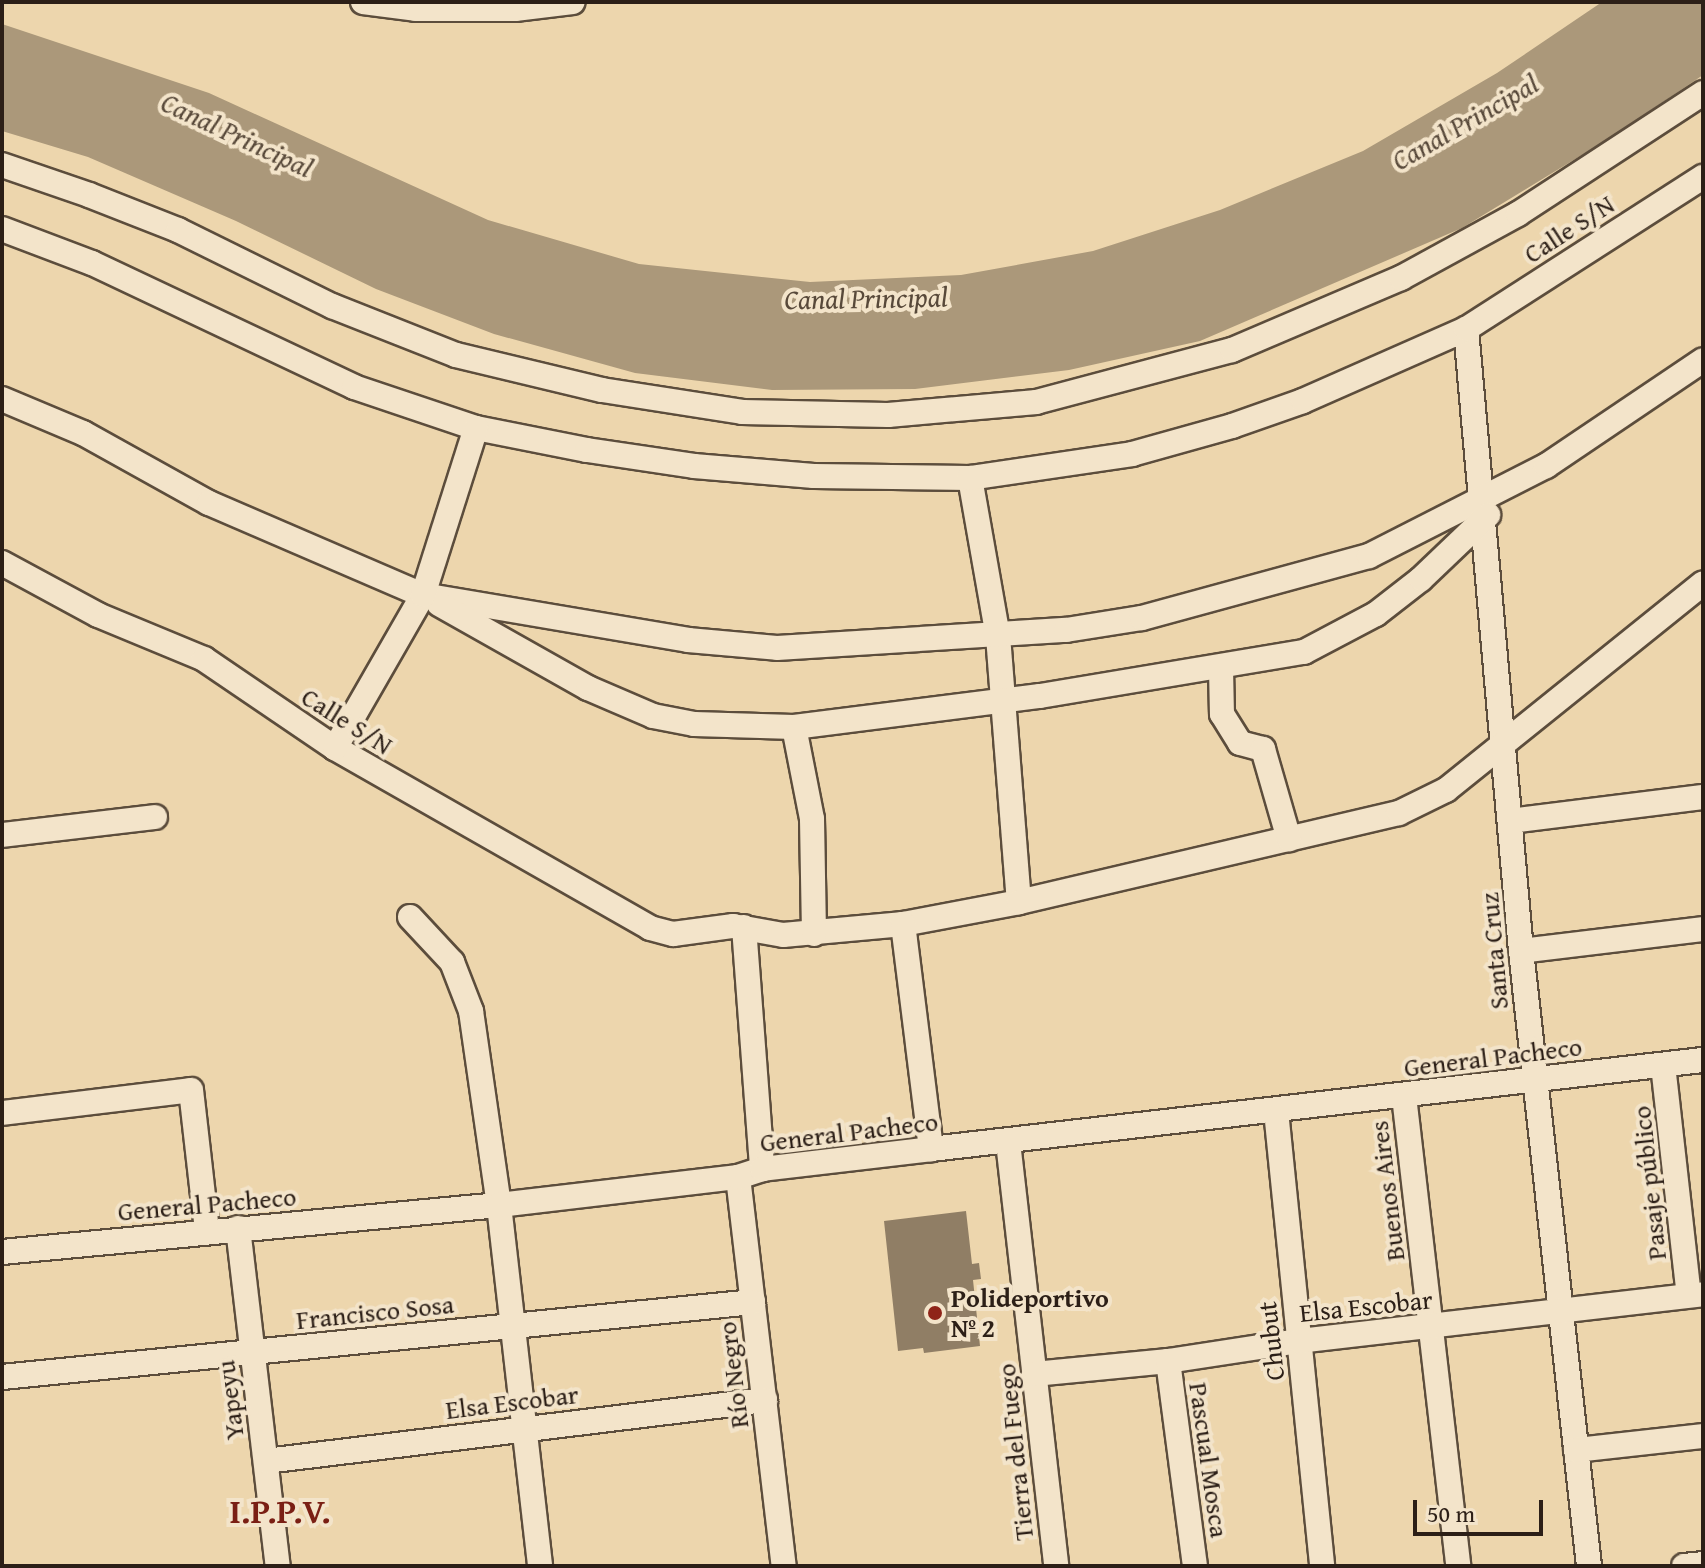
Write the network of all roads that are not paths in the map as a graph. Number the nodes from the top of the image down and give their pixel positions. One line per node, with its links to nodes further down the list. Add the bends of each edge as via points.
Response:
1 (363, 2): 2 (street, via 416,9 515,9)
2 (573, 2)
3 (1703, 93): 4 (street, via 1518,214 1414,271 1232,350 1036,402 888,415 742,412 602,390 456,355 332,306 178,230)
4 (2, 165)
5 (1703, 177): 7 (street, Calle S/N)
6 (2, 229): 10 (street, Calle S/N, via 92,263 354,387)
7 (1466, 329): 11 (street, Calle S/N, via 1303,401 1232,426 1132,454); 12 (street, Santa Cruz)
8 (1703, 360): 12 (street, via 1516,483)
9 (2, 399): 15 (street, via 83,433 209,503)
10 (476, 428): 11 (street, Calle S/N, via 694,466 814,476); 15 (street)
11 (970, 478): 16 (street)
12 (1481, 512): 16 (street, via 1369,556 1142,618); 17 (street, via 1376,614 1304,652); 20 (street, Santa Cruz)
13 (2, 563): 21 (street, Calle S/N, via 98,615 204,659)
14 (1703, 583): 20 (street)
15 (423, 595): 16 (street, via 688,640 777,648); 19 (street, via 588,688 653,716 694,724); 21 (street)
16 (998, 636): 18 (street)
17 (1221, 668): 18 (street); 26 (street, via 1222,714 1240,743 1263,749)
18 (1005, 700): 19 (street); 27 (street)
19 (794, 727): 32 (street, via 812,819)
20 (1501, 746): 24 (street, Santa Cruz); 26 (street, via 1421,804)
21 (335, 748): 30 (street, Calle S/N, via 661,933)
22 (1703, 797): 24 (street)
23 (155, 817): 25 (street)
24 (1510, 821): 33 (street, Santa Cruz)
25 (2, 835)
26 (1289, 839): 27 (street)
27 (1019, 902): 29 (street)
28 (410, 917): 44 (street, via 452,962 471,1011)
29 (903, 924): 32 (street); 41 (street)
30 (744, 927): 32 (street, via 783,935); 42 (street)
31 (1703, 929): 33 (street)
32 (814, 934)
33 (1521, 951): 36 (street, Santa Cruz)
34 (1703, 1060): 35 (street, General Pacheco)
35 (1663, 1065): 36 (street, General Pacheco); 48 (street, Pasaje público)
36 (1535, 1081): 37 (street, General Pacheco); 50 (street, Santa Cruz)
37 (1404, 1096): 38 (street, General Pacheco); 52 (street, Buenos Aires)
38 (1276, 1111): 40 (street, General Pacheco); 53 (street, Chubut)
39 (2, 1113): 46 (street, via 191,1090)
40 (1008, 1142): 41 (street, General Pacheco); 56 (street, Tierra del Fuego)
41 (931, 1149): 42 (street, General Pacheco)
42 (762, 1169): 43 (street, General Pacheco)
43 (738, 1177): 44 (street, General Pacheco); 49 (street, Río Negro)
44 (499, 1205): 45 (street, General Pacheco); 51 (street)
45 (238, 1228): 46 (street, General Pacheco); 54 (street, Yapeyu)
46 (207, 1231): 47 (street, General Pacheco)
47 (2, 1252)
48 (1696, 1294): 50 (street, Elsa Escobar)
49 (753, 1302): 51 (street, Francisco Sosa); 58 (street, Río Negro)
50 (1561, 1313): 52 (street, Elsa Escobar); 61 (street, Santa Cruz)
51 (513, 1326): 54 (street, Francisco Sosa); 59 (street)
52 (1431, 1327): 53 (street, Elsa Escobar); 70 (street, Buenos Aires)
53 (1299, 1341): 55 (street, Elsa Escobar); 69 (street, Chubut)
54 (253, 1352): 57 (street, Francisco Sosa); 62 (street, Yapeyu)
55 (1168, 1361): 56 (street, Elsa Escobar); 68 (street, Pascual Mosca)
56 (1034, 1374): 67 (street, Tierra del Fuego)
57 (2, 1377)
58 (765, 1400): 59 (street, Elsa Escobar); 66 (street, Río Negro)
59 (524, 1429): 62 (street, Elsa Escobar); 65 (street)
60 (1703, 1436): 61 (street)
61 (1576, 1450): 71 (street, Santa Cruz)
62 (266, 1461): 64 (street, Yapeyu)
63 (1703, 1564): 72 (street)
64 (278, 1566)
65 (540, 1566)
66 (784, 1566)
67 (1056, 1566)
68 (1195, 1566)
69 (1322, 1566)
70 (1458, 1566)
71 (1589, 1566)
72 (1684, 1566)

